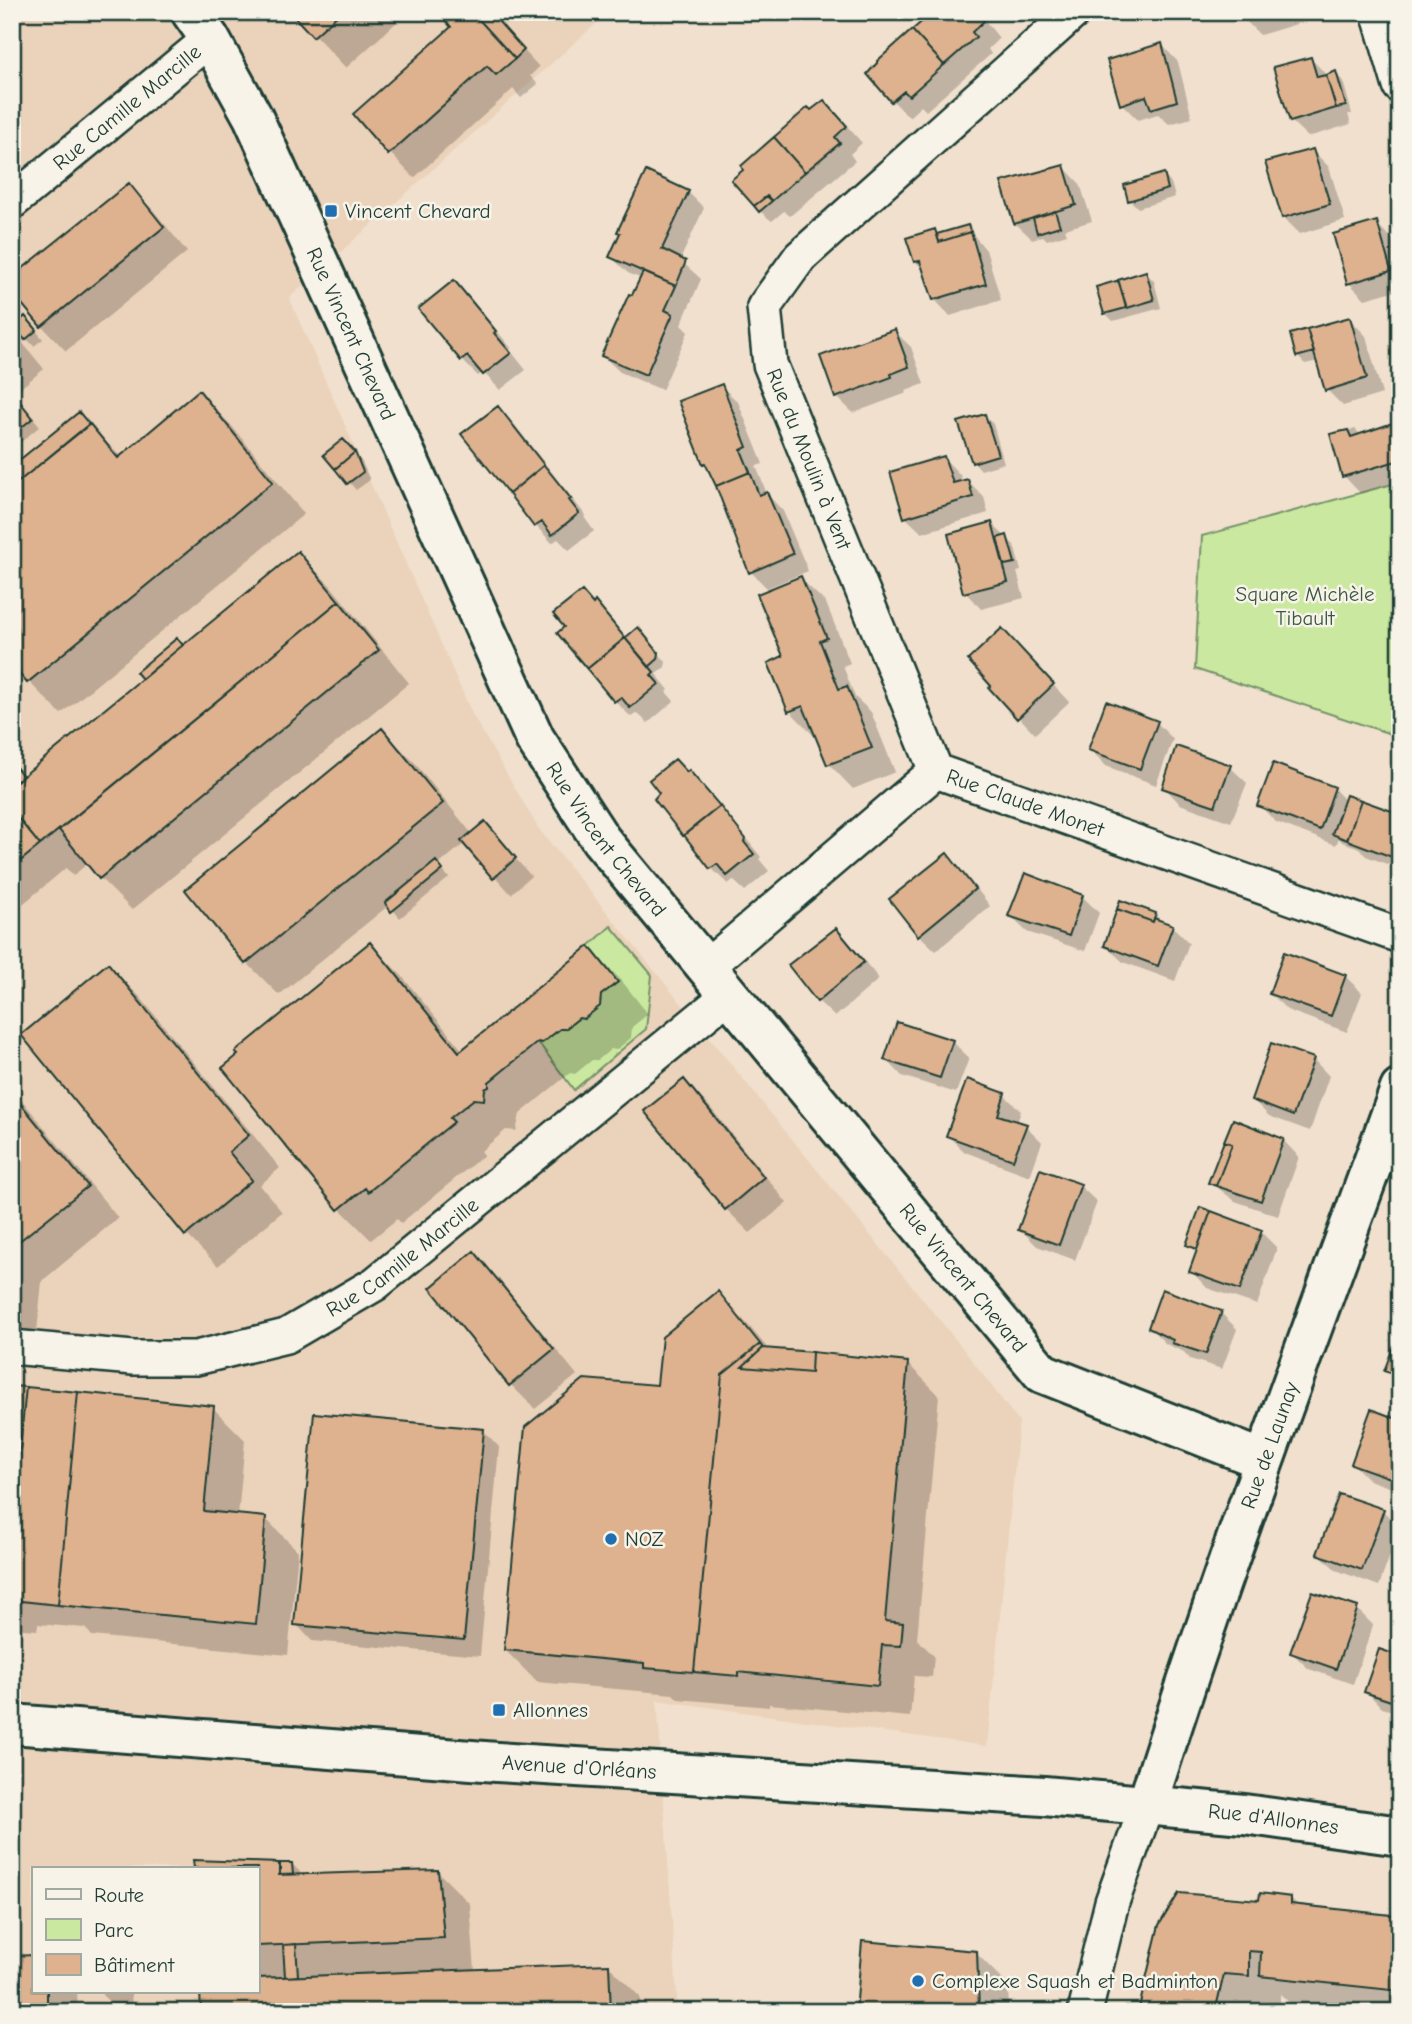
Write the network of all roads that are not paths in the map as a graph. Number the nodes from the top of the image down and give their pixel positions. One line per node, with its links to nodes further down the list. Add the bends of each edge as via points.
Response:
1 (1074, 12): 6 (street, Rue du Moulin à Vent, via 800,257 764,307 770,364)
2 (1378, 12): 4 (street)
3 (201, 26): 5 (street, Rue Camille Marcille); 8 (street, Rue Vincent Chevard, via 253,117 535,739 601,840)
4 (1400, 86)
5 (12, 202)
6 (936, 771): 7 (street, Rue Claude Monet); 8 (street, Rue Claude Monet)
7 (1400, 936)
8 (717, 981): 10 (street, Rue Camille Marcille, via 375,1284 286,1336 196,1357 133,1358); 11 (street, Rue Vincent Chevard, via 1042,1373)
9 (1400, 1089): 11 (street, Rue de Launay)
10 (12, 1348)
11 (1264, 1460): 13 (street, Rue de Launay)
12 (12, 1724): 13 (street, Avenue d'Orléans)
13 (1147, 1805): 14 (street, Rue d'Allonnes); 15 (street, via 1112,1902)
14 (1400, 1836)
15 (1085, 2012)

